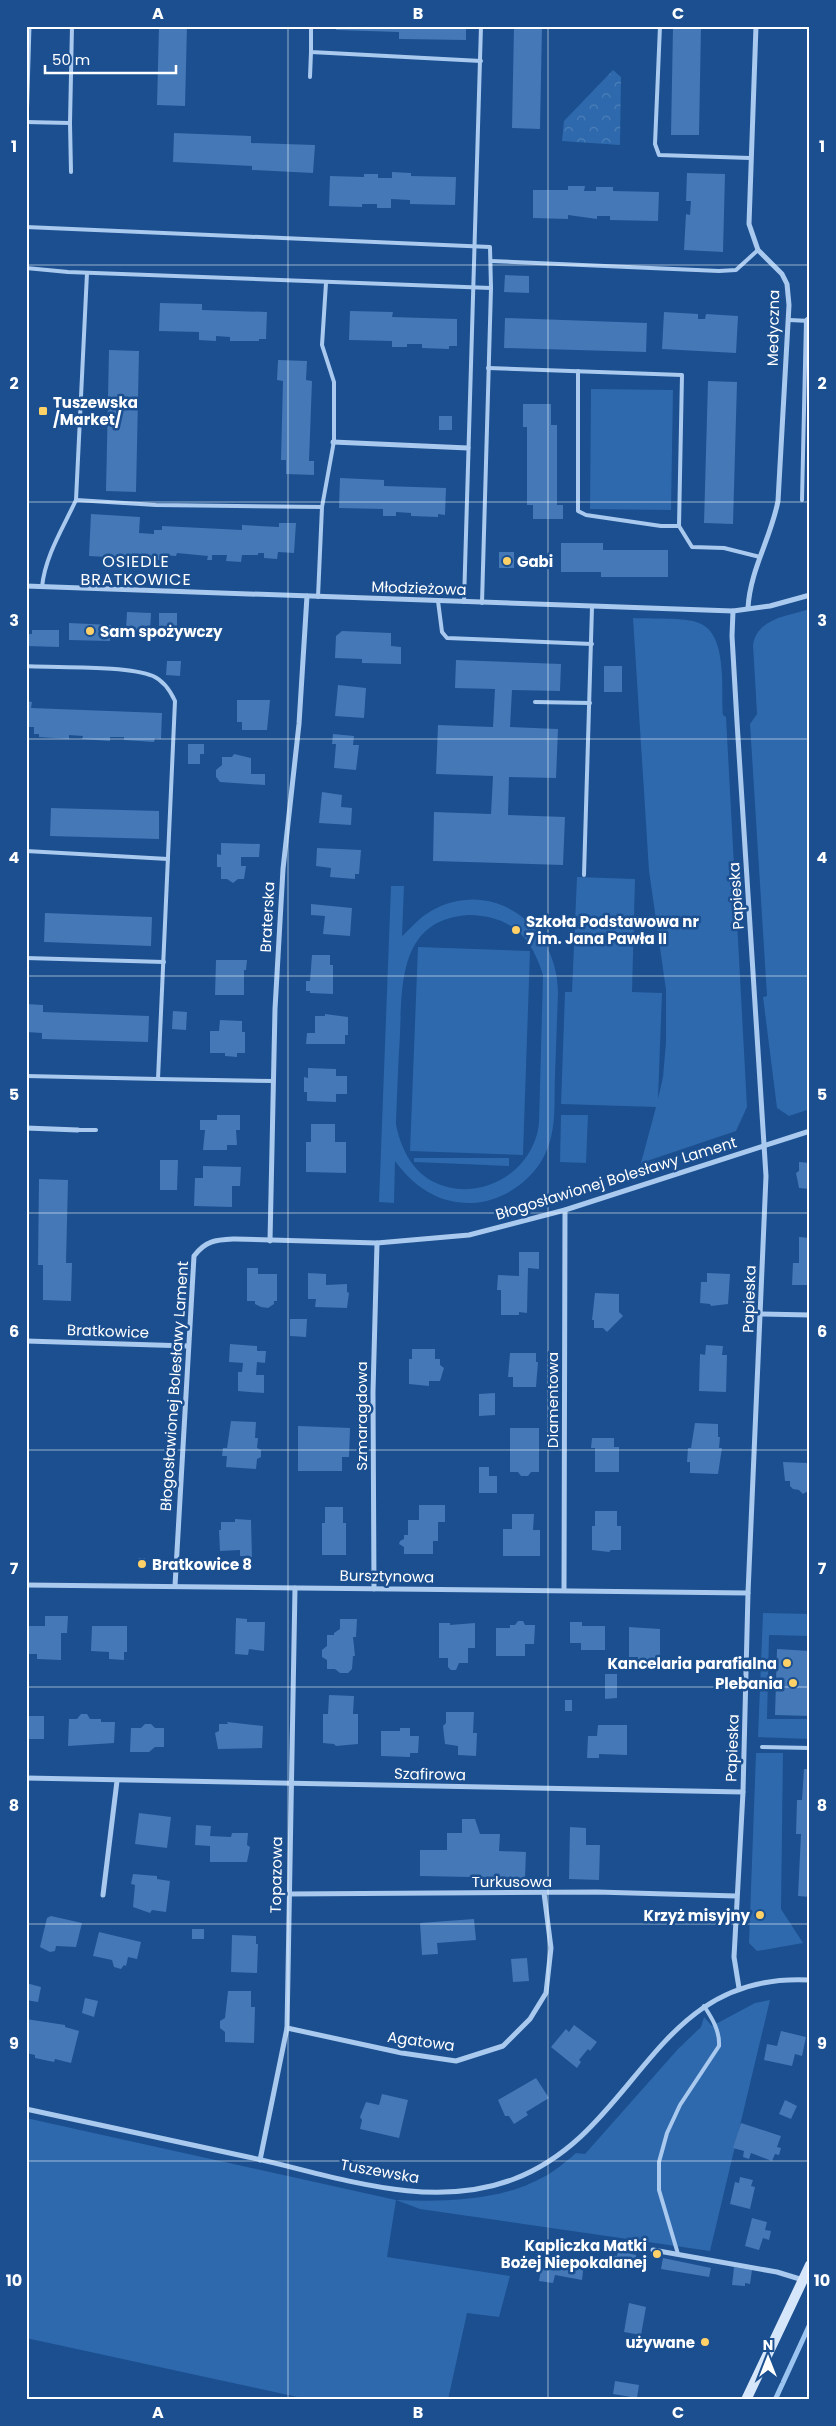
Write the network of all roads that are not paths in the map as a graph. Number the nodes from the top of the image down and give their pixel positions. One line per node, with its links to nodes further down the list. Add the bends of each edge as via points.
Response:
1 (29, 26): 10 (street)
2 (72, 26): 11 (lane)
3 (311, 26): 7 (lane)
4 (482, 26): 8 (lane)
5 (660, 26): 12 (lane, via 655,144 659,155)
6 (756, 26): 12 (street, Medyczna)
7 (311, 52): 8 (lane); 9 (lane)
8 (481, 61): 15 (lane)
9 (310, 77)
10 (26, 124): 11 (lane)
11 (70, 124): 13 (lane)
12 (750, 158): 16 (street, Medyczna, via 749,224)
13 (71, 172)
14 (26, 227): 15 (lane)
15 (474, 245): 17 (lane, via 490,247); 21 (lane)
16 (758, 250): 17 (lane, via 736,270 719,271); 24 (street, Medyczna, via 782,274 787,284)
17 (491, 262): 22 (lane)
18 (26, 268): 19 (lane)
19 (87, 273): 20 (lane); 29 (lane)
20 (326, 284): 21 (lane); 27 (lane, via 322,345 334,382)
21 (473, 288): 22 (lane); 28 (lane)
22 (491, 288): 25 (lane)
23 (809, 319): 24 (lane); 30 (lane)
24 (789, 320): 33 (street, Medyczna, via 778,501)
25 (488, 368): 26 (lane); 41 (lane)
26 (578, 371): 32 (lane, via 578,511 586,515); 32 (lane, via 682,375)
27 (333, 442): 28 (street); 31 (lane)
28 (468, 448): 40 (lane)
29 (76, 500): 31 (lane, via 156,505); 35 (lane, via 51,551)
30 (802, 500)
31 (322, 507): 38 (lane)
32 (679, 526): 33 (lane, via 692,547 724,548)
33 (760, 557): 43 (street, Medyczna)
34 (26, 586): 35 (street, Młodzieżowa)
35 (42, 587): 37 (street, Młodzieżowa)
36 (810, 594): 43 (street, Młodzieżowa, via 770,606)
37 (306, 596): 38 (street, Młodzieżowa); 56 (street, Braterska, via 299,724 282,869)
38 (318, 597): 39 (street, Młodzieżowa)
39 (438, 601): 40 (street, Młodzieżowa); 45 (lane, via 442,632 447,638)
40 (464, 602): 41 (street, Młodzieżowa)
41 (482, 603): 42 (street, Młodzieżowa)
42 (592, 607): 44 (street, Młodzieżowa); 45 (lane)
43 (748, 608): 44 (street, Młodzieżowa)
44 (733, 610): 61 (street, Papieska, via 737,722)
45 (592, 644): 48 (lane)
46 (26, 666): 50 (lane, via 134,671 154,676 167,686 175,701)
47 (535, 702): 48 (lane)
48 (590, 703): 51 (lane)
49 (26, 851): 50 (lane)
50 (168, 859): 53 (lane)
51 (584, 875)
52 (26, 958): 53 (lane)
53 (164, 962): 55 (lane)
54 (26, 1076): 55 (lane)
55 (158, 1079): 56 (lane)
56 (273, 1082): 63 (street, Braterska)
57 (26, 1128): 58 (street)
58 (78, 1130): 59 (lane)
59 (96, 1130)
60 (810, 1131): 61 (street, Błogosławionej Bolesławy Lament)
61 (765, 1145): 62 (street, Błogosławionej Bolesławy Lament); 65 (street, Papieska)
62 (565, 1210): 64 (street, Błogosławionej Bolesławy Lament, via 469,1235); 73 (street, Diamentowa)
63 (270, 1241): 64 (street, Błogosławionej Bolesławy Lament); 68 (street, Błogosławionej Bolesławy Lament, via 220,1240 203,1244 194,1256)
64 (376, 1243): 72 (street, Szmaragdowa)
65 (761, 1314): 66 (street); 74 (street, Papieska)
66 (810, 1315)
67 (26, 1341): 68 (street, Bratkowice)
68 (188, 1346): 70 (street, Błogosławionej Bolesławy Lament)
69 (26, 1585): 70 (street, Bursztynowa)
70 (175, 1586): 71 (street, Bursztynowa)
71 (295, 1588): 72 (street, Bursztynowa); 79 (street, Topazowa)
72 (374, 1589): 73 (street, Bursztynowa)
73 (564, 1590): 74 (street, Bursztynowa)
74 (748, 1592): 80 (street, Papieska)
75 (762, 1747): 76 (lane)
76 (810, 1748)
77 (26, 1778): 78 (street, Szafirowa)
78 (117, 1781): 79 (street, Szafirowa); 83 (street)
79 (291, 1784): 80 (street, Szafirowa); 82 (street, Topazowa)
80 (743, 1792): 84 (street, Papieska)
81 (544, 1893): 82 (street, Turkusowa); 84 (street, Turkusowa); 88 (street, Agatowa, via 551,1948 546,1992 530,2019 503,2046 456,2061)
82 (288, 1894): 88 (street, Topazowa)
83 (103, 1895)
84 (736, 1896): 86 (street, Papieska, via 734,1957)
85 (810, 1980): 86 (street, Tuszewska, via 785,1978)
86 (739, 1988): 87 (street, Tuszewska)
87 (704, 2006): 90 (street, Tuszewska, via 669,2036 589,2130 559,2156 513,2180 456,2192 422,2192 391,2189); 92 (lane, via 716,2027 719,2046 680,2105 667,2133 659,2162 659,2190)
88 (287, 2028): 90 (street, Topazowa)
89 (26, 2109): 90 (street, Tuszewska)
90 (260, 2160)
91 (653, 2250): 92 (street)
92 (678, 2254): 94 (street, via 777,2272)
93 (810, 2265): 94 (street)
94 (802, 2280): 95 (street)
95 (746, 2400)

